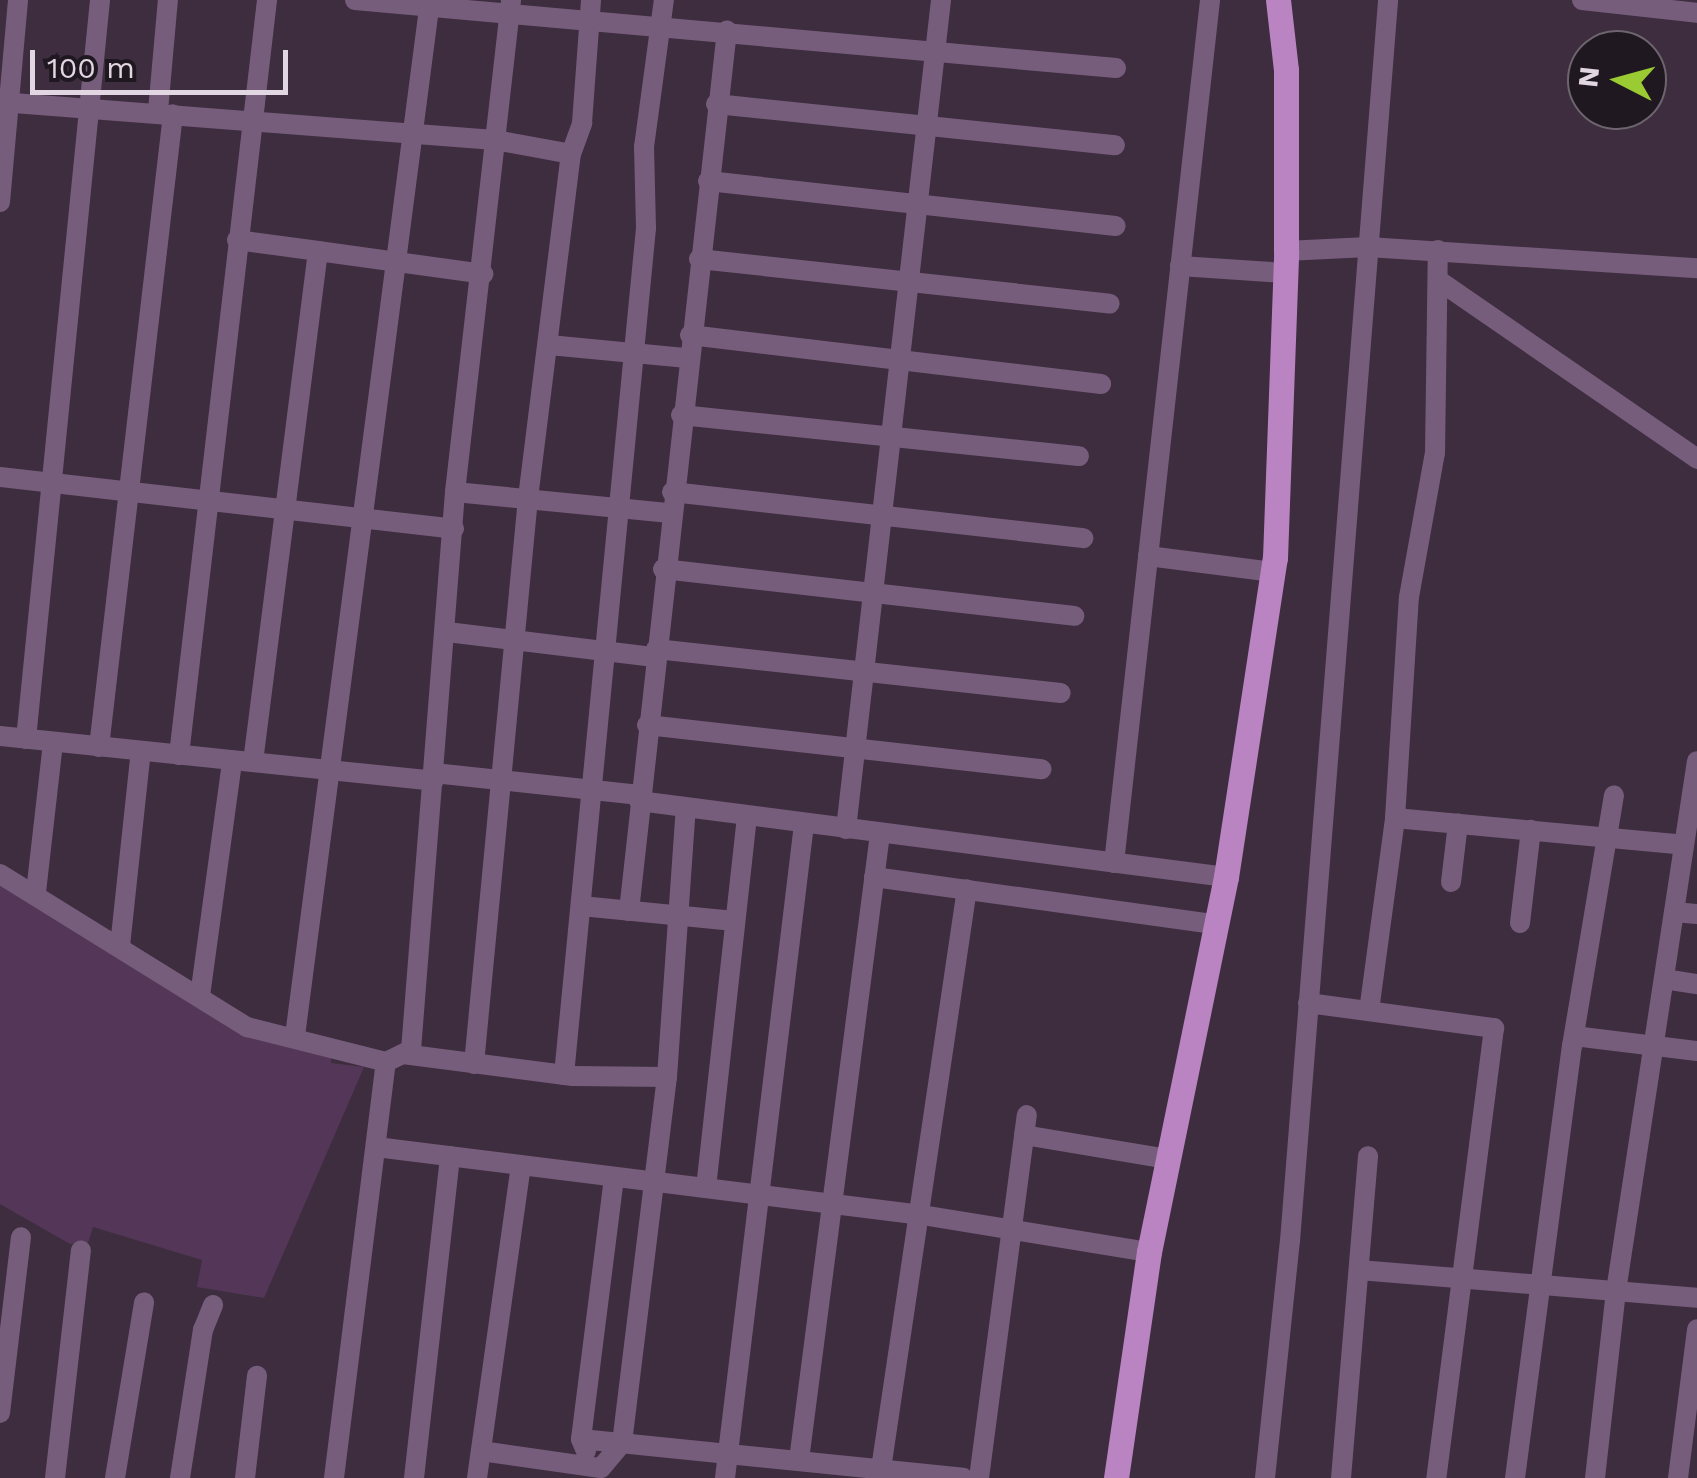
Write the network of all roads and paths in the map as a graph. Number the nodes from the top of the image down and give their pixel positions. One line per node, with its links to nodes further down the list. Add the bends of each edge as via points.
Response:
1 (18, 0): 20 (street)
2 (100, 0): 22 (street)
3 (168, 0): 23 (street)
4 (268, 0): 24 (street)
5 (356, 0): 12 (street)
6 (664, 0): 16 (street)
7 (941, 0): 18 (street)
8 (1210, 0): 41 (street)
9 (1278, 0): 39 (main road, via 1286,70)
10 (1388, 0): 35 (street)
11 (1582, 0): 15 (street)
12 (429, 8): 13 (street); 26 (street)
13 (511, 8): 14 (street); 27 (street)
14 (589, 9): 16 (street); 29 (street, via 582,124)
15 (1697, 13)
16 (663, 27): 17 (street); 49 (street, via 644,147 646,228)
17 (726, 30): 18 (street); 21 (street)
18 (936, 50): 19 (street); 25 (street)
19 (1116, 68)
20 (5, 102): 22 (street); 31 (street)
21 (716, 104): 25 (street); 30 (street)
22 (90, 107): 23 (street); 58 (street)
23 (166, 112): 24 (street); 59 (street)
24 (250, 120): 26 (street); 34 (street)
25 (928, 124): 28 (street); 32 (street)
26 (412, 134): 27 (street); 40 (street)
27 (495, 140): 29 (street); 43 (street)
28 (1115, 146)
29 (570, 154): 48 (street)
30 (708, 181): 32 (street); 38 (street)
31 (0, 202)
32 (919, 206): 33 (street); 45 (street)
33 (1116, 226)
34 (237, 240): 37 (street); 62 (street)
35 (1368, 247): 36 (street); 39 (street); 128 (street)
36 (1438, 250): 42 (street); 44 (street)
37 (318, 252): 40 (street); 65 (street)
38 (699, 259): 45 (street); 47 (street)
39 (1286, 262): 41 (street); 72 (main road)
40 (397, 263): 43 (street); 67 (street)
41 (1180, 266): 70 (street)
42 (1697, 268)
43 (483, 274): 60 (street)
44 (1438, 280): 56 (street); 101 (street, via 1435,453 1409,597)
45 (910, 282): 46 (street); 51 (street)
46 (1110, 304)
47 (690, 335): 50 (street); 51 (street)
48 (548, 344): 49 (street); 61 (street)
49 (632, 358): 50 (street); 64 (street)
50 (688, 358): 53 (street)
51 (902, 360): 52 (street); 54 (street)
52 (1101, 384)
53 (682, 415): 54 (street); 63 (street)
54 (893, 438): 55 (street); 66 (street)
55 (1079, 456)
56 (1697, 459)
57 (0, 477): 58 (street)
58 (52, 484): 59 (street); 83 (street)
59 (128, 491): 62 (street); 85 (street)
60 (456, 492): 61 (street); 68 (street)
61 (528, 498): 64 (street); 76 (street)
62 (207, 501): 65 (street); 88 (street)
63 (671, 503): 64 (street); 66 (street); 71 (street)
64 (621, 508): 77 (street)
65 (284, 510): 67 (street); 91 (street)
66 (885, 515): 69 (street); 73 (street)
67 (364, 519): 68 (street); 93 (street)
68 (454, 529): 75 (street)
69 (1083, 538)
70 (1148, 556): 72 (street); 109 (street)
71 (663, 569): 73 (street); 78 (street)
72 (1273, 572): 112 (main road)
73 (876, 594): 74 (street); 79 (street)
74 (1074, 616)
75 (447, 632): 76 (street); 94 (street)
76 (516, 641): 77 (street); 95 (street)
77 (606, 652): 78 (street); 96 (street)
78 (656, 653): 79 (street); 81 (street)
79 (868, 672): 80 (street); 87 (street)
80 (1061, 693)
81 (648, 725): 87 (street); 98 (street)
82 (0, 736): 83 (street)
83 (26, 739): 84 (street)
84 (53, 742): 85 (street); 115 (street)
85 (100, 747): 86 (street)
86 (141, 751): 88 (street); 124 (street)
87 (859, 751): 92 (street); 104 (street)
88 (179, 755): 89 (street)
89 (232, 761): 91 (street); 127 (street)
90 (1697, 761): 108 (street)
91 (254, 762): 93 (street)
92 (1042, 769)
93 (331, 771): 94 (street); 130 (street)
94 (434, 777): 95 (street); 134 (street, via 410,1050)
95 (502, 778): 96 (street); 135 (street)
96 (592, 789): 98 (street); 116 (street)
97 (1614, 796): 107 (street)
98 (639, 798): 99 (street); 117 (street)
99 (686, 808): 100 (street); 119 (street)
100 (747, 817): 102 (street); 121 (street)
101 (1395, 818): 103 (street); 129 (street)
102 (804, 824): 104 (street); 146 (street)
103 (1458, 824): 105 (street); 113 (street)
104 (846, 829): 106 (street)
105 (1532, 830): 107 (street); 122 (street)
106 (880, 834): 109 (street); 111 (street)
107 (1606, 836): 108 (street); 131 (street)
108 (1690, 838): 118 (street)
109 (1114, 864): 112 (street)
110 (0, 874): 115 (street)
111 (874, 877): 114 (street); 147 (street)
112 (1226, 877): 123 (main road)
113 (1451, 882)
114 (966, 890): 123 (street); 148 (street)
115 (36, 892): 124 (street)
116 (581, 906): 117 (street); 136 (street)
117 (628, 911): 119 (street)
118 (1674, 912): 120 (street); 125 (street)
119 (678, 914): 121 (street); 137 (street)
120 (1697, 914)
121 (734, 921): 145 (street)
122 (1520, 923)
123 (1214, 924): 141 (main road)
124 (120, 946): 127 (street)
125 (1664, 979): 126 (street); 132 (street)
126 (1697, 984)
127 (200, 996): 130 (street, via 247,1027)
128 (1308, 1002): 129 (street); 184 (street)
129 (1369, 1011): 154 (street, via 1494,1028)
130 (294, 1036): 134 (street)
131 (1574, 1036): 132 (street); 155 (street)
132 (1652, 1047): 133 (street); 156 (street)
133 (1697, 1052)
134 (395, 1058): 135 (street); 138 (street)
135 (474, 1064): 136 (street)
136 (564, 1075): 137 (street)
137 (667, 1077): 144 (street)
138 (376, 1147): 139 (street); 177 (street)
139 (450, 1156): 142 (street); 178 (street)
140 (1368, 1156): 153 (street)
141 (1168, 1159): 149 (street, via 1026,1125); 152 (main road)
142 (521, 1165): 143 (street); 165 (street)
143 (614, 1177): 144 (street); 163 (street)
144 (655, 1182): 145 (street); 164 (street)
145 (706, 1188): 146 (street)
146 (762, 1195): 147 (street); 166 (street)
147 (832, 1204): 148 (street); 167 (street)
148 (922, 1215): 149 (street); 169 (street)
149 (1009, 1229): 152 (street); 182 (street)
150 (21, 1236): 162 (street)
151 (81, 1250): 173 (street)
152 (1149, 1252): 183 (main road)
153 (1359, 1270): 154 (street); 185 (street)
154 (1457, 1278): 155 (street); 186 (street)
155 (1539, 1285): 156 (street); 187 (street)
156 (1616, 1291): 157 (street); 188 (street)
157 (1697, 1298)
158 (144, 1302): 174 (street)
159 (213, 1305): 175 (street, via 203,1330)
160 (1697, 1330): 189 (street)
161 (257, 1376): 176 (street)
162 (0, 1412)
163 (581, 1439): 164 (street); 171 (street)
164 (622, 1443): 166 (street); 171 (street)
165 (481, 1451): 168 (street); 179 (street)
166 (729, 1452): 167 (street); 180 (street)
167 (799, 1460): 170 (street)
168 (543, 1468): 171 (street)
169 (881, 1469): 170 (street); 172 (street)
170 (820, 1470)
171 (601, 1473)
172 (913, 1475): 181 (street)
173 (55, 1478)
174 (115, 1478)
175 (180, 1478)
176 (245, 1478)
177 (334, 1478)
178 (414, 1478)
179 (476, 1478)
180 (726, 1478)
181 (964, 1478)
182 (978, 1478)
183 (1116, 1478)
184 (1265, 1478)
185 (1341, 1478)
186 (1436, 1478)
187 (1515, 1478)
188 (1595, 1478)
189 (1678, 1478)

